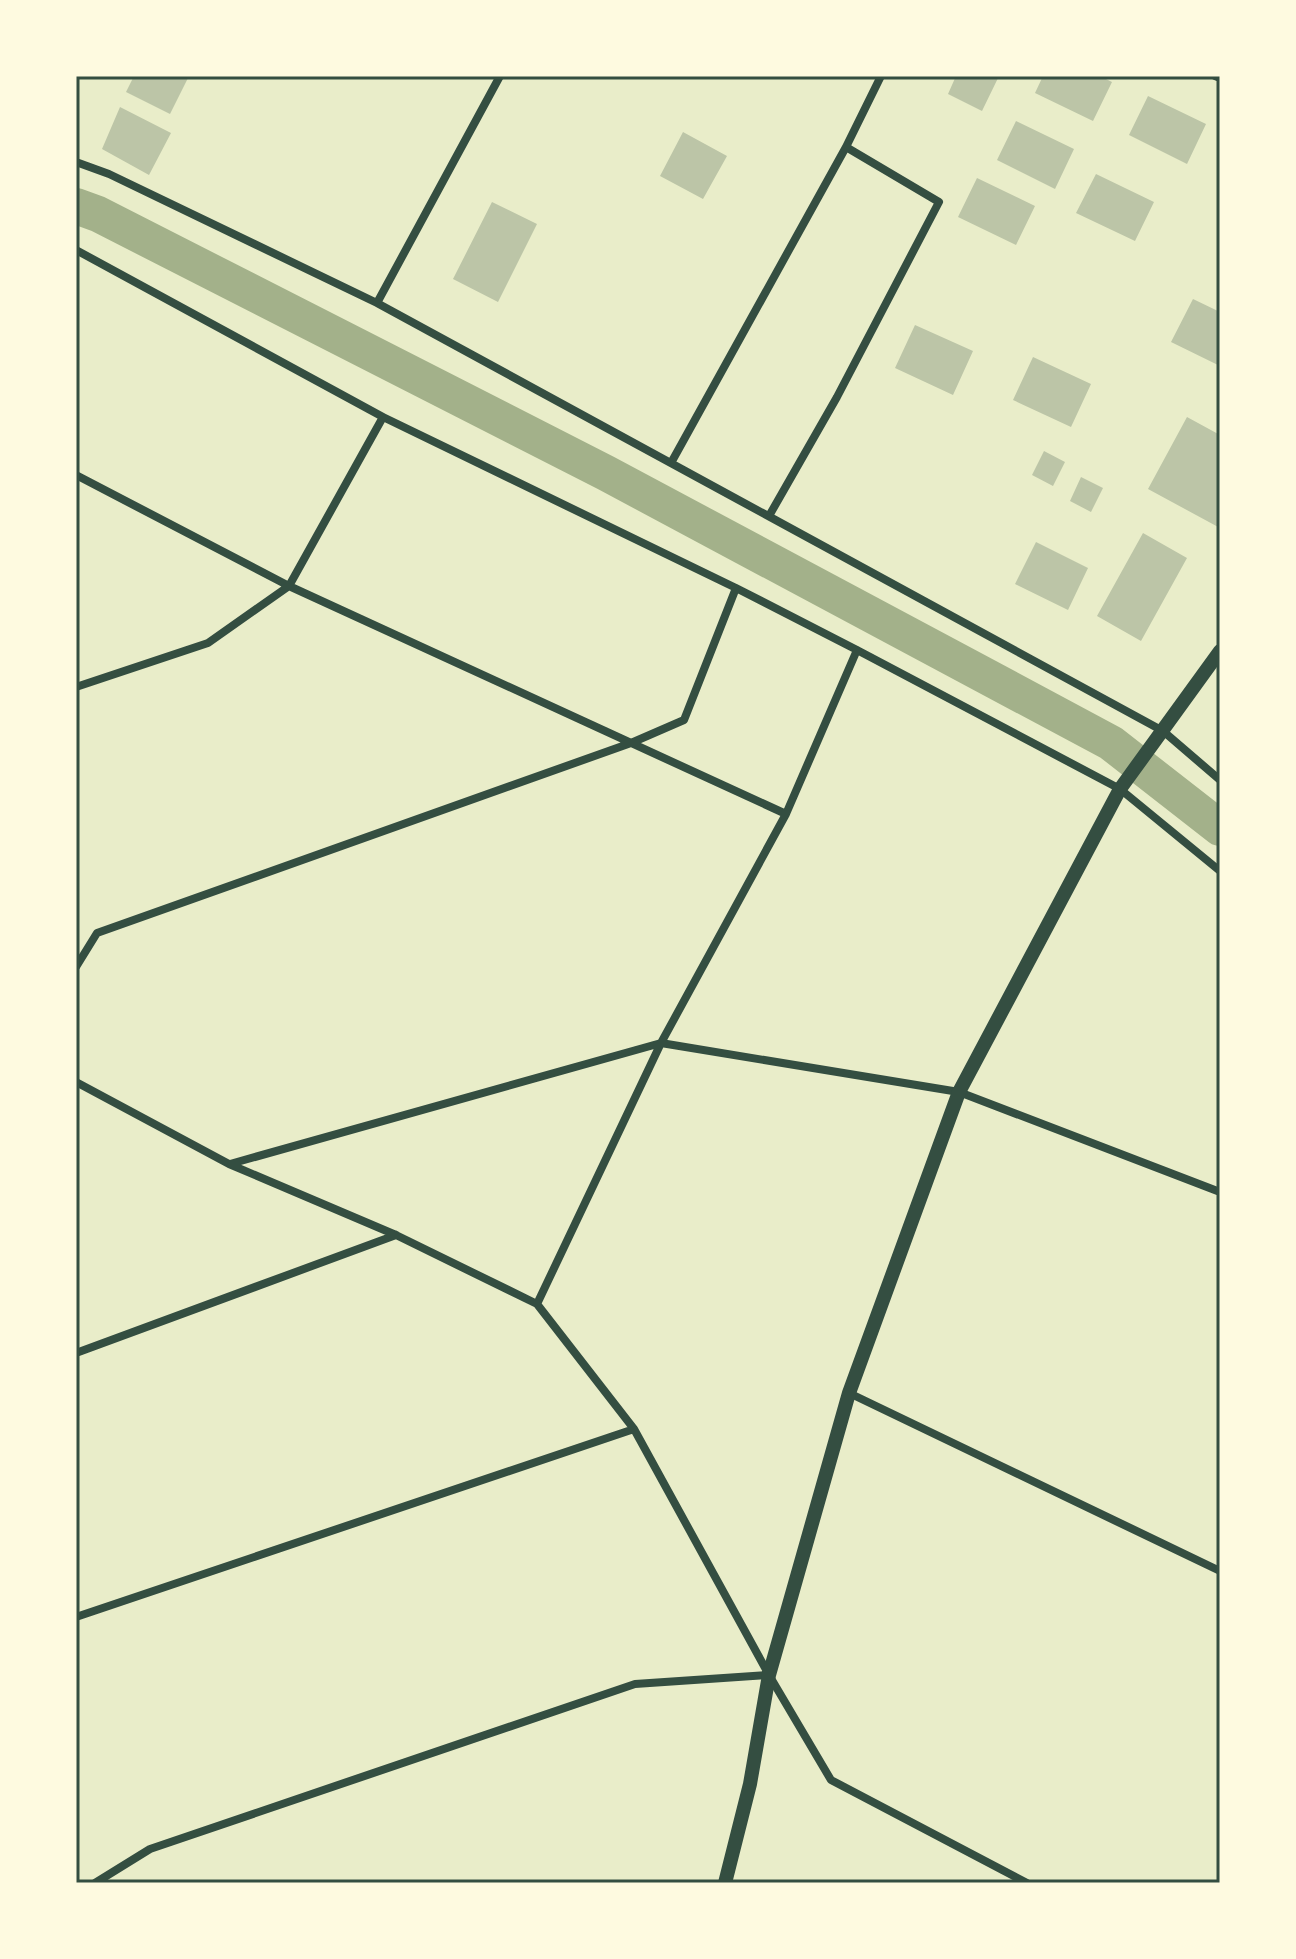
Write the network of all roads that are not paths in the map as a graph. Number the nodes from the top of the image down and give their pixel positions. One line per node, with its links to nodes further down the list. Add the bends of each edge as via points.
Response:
1 (500, 76): 6 (street)
2 (881, 76): 3 (street)
3 (846, 147): 8 (street); 10 (street, via 939,202)
4 (76, 162): 6 (street)
5 (76, 250): 7 (street)
6 (377, 303): 8 (street)
7 (383, 417): 11 (street); 12 (street)
8 (671, 463): 10 (street)
9 (76, 475): 11 (street)
10 (769, 516): 16 (street)
11 (289, 586): 15 (street, via 208,643); 17 (street)
12 (736, 588): 13 (street); 17 (street, via 684,720)
13 (857, 650): 19 (street); 20 (street)
14 (1220, 651): 16 (street)
15 (76, 687)
16 (1163, 731): 18 (street); 19 (street)
17 (631, 743): 20 (street); 22 (street, via 97,933)
18 (1220, 780)
19 (1120, 789): 21 (street); 25 (street)
20 (786, 814): 23 (street)
21 (1220, 871)
22 (76, 967)
23 (661, 1043): 25 (street); 26 (street); 29 (street)
24 (76, 1082): 26 (street)
25 (959, 1092): 27 (street); 31 (street)
26 (229, 1164): 28 (street)
27 (1220, 1192)
28 (396, 1235): 29 (street); 30 (street)
29 (537, 1304): 32 (street)
30 (76, 1353)
31 (849, 1393): 33 (street); 35 (street)
32 (634, 1429): 34 (street); 35 (street)
33 (1220, 1571)
34 (76, 1617)
35 (769, 1675): 36 (street, via 635,1684 150,1849); 37 (street); 38 (street, via 831,1780)
36 (95, 1883)
37 (725, 1883)
38 (1027, 1883)

